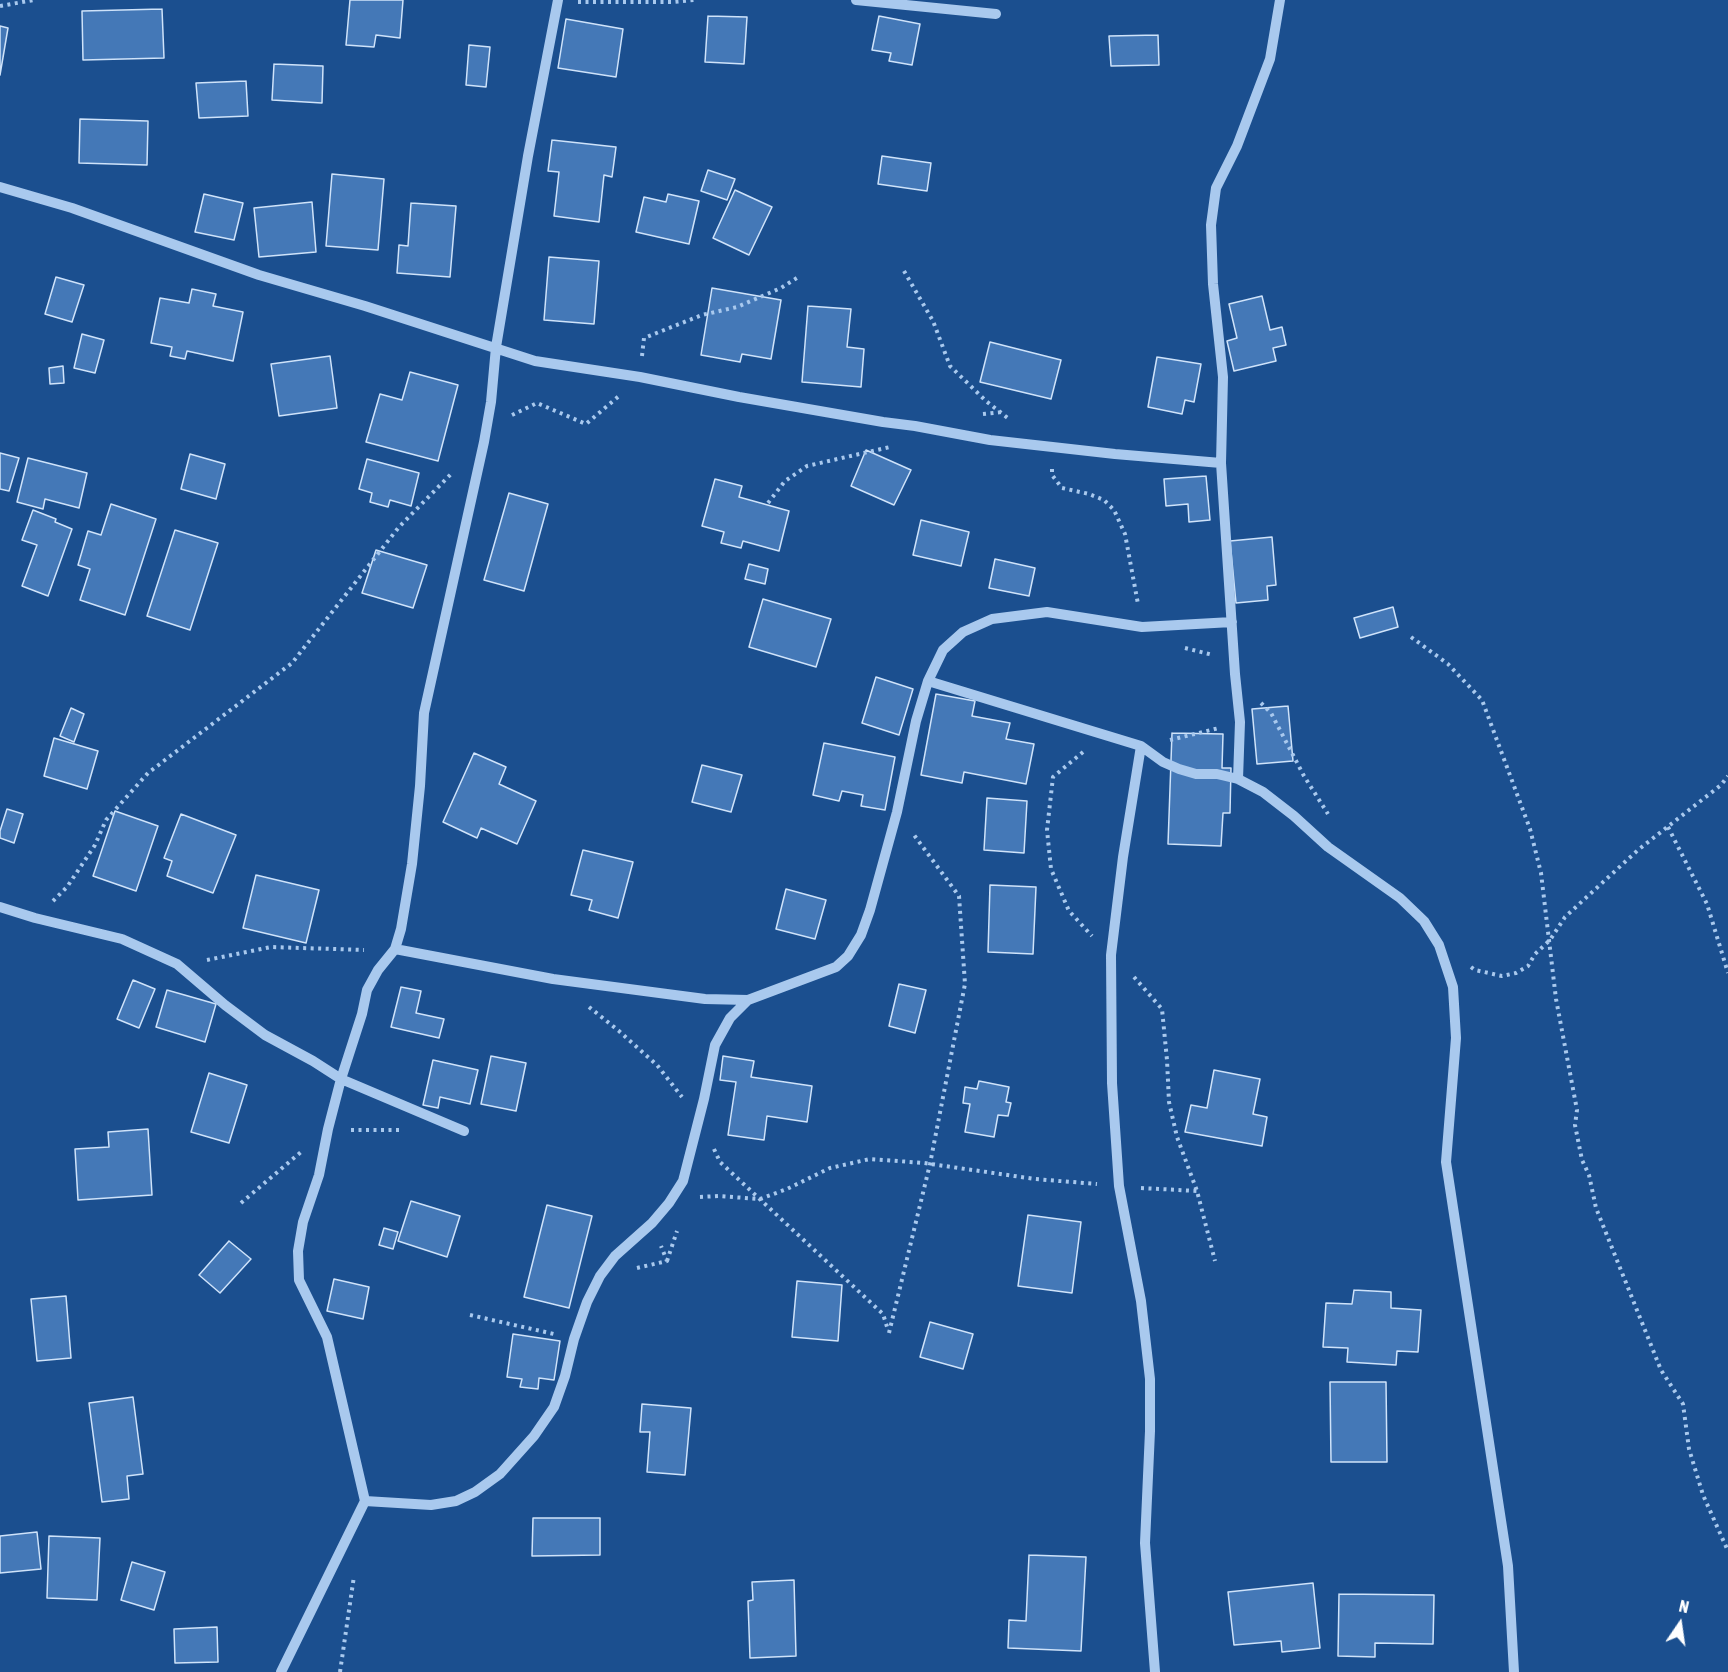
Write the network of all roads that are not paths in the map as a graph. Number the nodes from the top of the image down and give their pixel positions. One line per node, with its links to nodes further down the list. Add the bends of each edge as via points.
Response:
1 (856, 0): 4 (street)
2 (1280, 0): 7 (street, via 1270,59 1237,146 1216,188 1211,225 1223,377)
3 (558, 1): 6 (street)
4 (996, 14)
5 (0, 187): 6 (street, via 72,208 259,275)
6 (496, 347): 7 (street, via 535,361 990,440); 13 (street, via 484,442 424,713 412,864)
7 (1221, 463): 8 (street)
8 (1232, 622): 9 (street, via 1142,627 1047,612 992,619 963,632 943,650); 11 (street, via 1240,722)
9 (928, 681): 10 (street); 14 (street, via 897,812 861,935 837,967)
10 (1141, 747): 11 (street, via 1179,769); 19 (street, via 1122,857 1111,955 1112,1083 1119,1186 1141,1301 1150,1379 1145,1543)
11 (1238, 778): 20 (street, via 1263,792 1424,921 1439,945 1453,987 1456,1038 1446,1162 1508,1566)
12 (0, 907): 15 (street, via 122,939 177,964 265,1035)
13 (395, 949): 14 (street, via 553,979 705,999); 15 (street, via 368,990)
14 (748, 1000): 17 (street, via 730,1018 715,1045 683,1181 652,1223 615,1256 600,1276 574,1339 554,1407 534,1436 500,1474 456,1501 431,1505)
15 (341, 1079): 16 (street); 17 (street, via 319,1175 303,1222 299,1280 327,1338)
16 (465, 1131)
17 (365, 1501): 18 (street)
18 (281, 1672)
19 (1155, 1672)
20 (1514, 1672)

